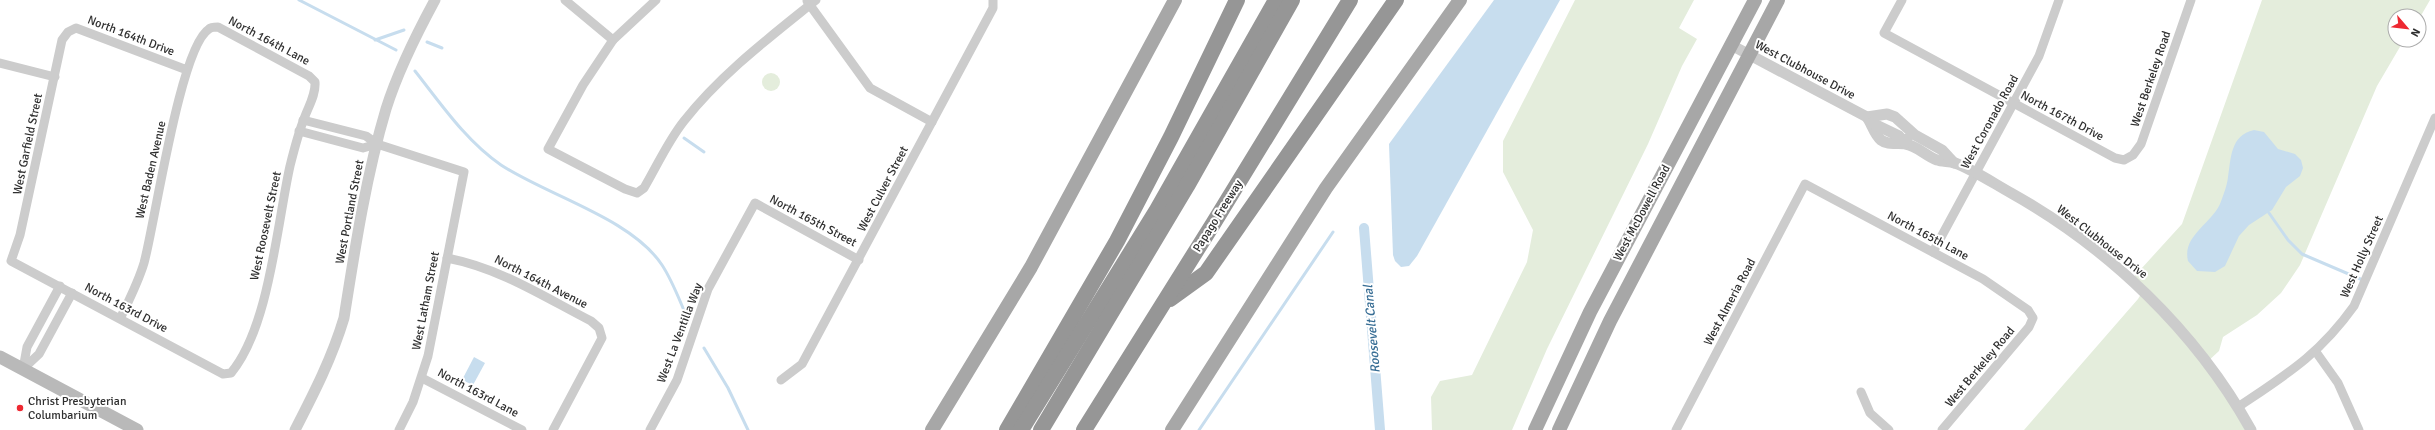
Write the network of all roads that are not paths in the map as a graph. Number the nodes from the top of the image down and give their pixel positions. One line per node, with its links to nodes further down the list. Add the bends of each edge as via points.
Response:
1 (435, 0): 34 (street, West Portland Street, via 401,70)
2 (565, 0): 20 (street)
3 (656, 0): 20 (street)
4 (993, 0): 31 (street, West Culver Street, via 993,8)
5 (1175, 0): 64 (main road, via 1031,267)
6 (1238, 0): 65 (highway, via 1117,241)
7 (1276, 0): 66 (highway, via 1157,210)
8 (1292, 0): 67 (highway, via 1187,186)
9 (1350, 0): 47 (highway, Papago Freeway)
10 (1396, 0): 47 (highway, via 1206,273)
11 (1460, 0): 69 (main road, via 1326,188)
12 (1756, 0): 21 (main road, West McDowell Road)
13 (1778, 0): 22 (main road, West McDowell Road)
14 (1902, 0): 27 (street, North 167th Drive, via 1884,33)
15 (2059, 0): 27 (street, West Coronado Road, via 2039,56)
16 (2191, 0): 36 (street, West Berkeley Road, via 2141,144 2133,155)
17 (811, 2): 20 (street, via 742,61 695,108 674,134 644,188 637,193 548,149 583,85); 31 (street, via 870,88)
18 (209, 28): 24 (street, West Baden Avenue, via 203,35); 26 (street, North 164th Lane, via 218,27 309,76)
19 (68, 32): 24 (street, North 164th Drive, via 76,28); 25 (street, West Garfield Street, via 62,40)
20 (613, 40)
21 (1731, 46): 22 (street, West Clubhouse Drive); 70 (main road, West McDowell Road, via 1590,312)
22 (1749, 55): 30 (street, West Clubhouse Drive); 71 (main road, West McDowell Road, via 1610,321)
23 (0, 63): 25 (street)
24 (187, 70): 49 (street, West Baden Avenue, via 163,167 144,262 134,292)
25 (55, 77): 44 (street, West Garfield Street, via 20,235)
26 (315, 82): 29 (street, West Roosevelt Street, via 316,90)
27 (2014, 104): 36 (street, North 167th Drive, via 2115,158); 38 (street, West Coronado Road)
28 (2435, 118): 50 (street, West Holly Street, via 2354,306)
29 (303, 120): 32 (street, West Roosevelt Street); 34 (street, via 366,136)
30 (1870, 120): 33 (street, West Clubhouse Drive, via 1887,114 1895,117); 35 (street, West Clubhouse Drive, via 1899,136)
31 (932, 122): 43 (street, West Culver Street)
32 (299, 131): 34 (street, via 363,148); 53 (street, West Roosevelt Street, via 269,274 252,338)
33 (1911, 132): 35 (street); 37 (street, West Clubhouse Drive, via 1942,150)
34 (377, 144): 42 (street, West Latham Street, via 464,172); 59 (street, West Portland Street, via 344,318 323,375)
35 (1905, 144): 37 (street, West Clubhouse Drive, via 1937,160)
36 (2124, 160)
37 (1954, 163): 38 (street, West Clubhouse Drive)
38 (1975, 174): 41 (street, West Coronado Road); 57 (street, West Clubhouse Drive, via 2056,221 2131,280 2187,339)
39 (1805, 184): 41 (street, North 165th Lane); 72 (street, West Almeria Road)
40 (755, 203): 43 (street, North 165th Street); 63 (street, West La Ventilla Way, via 708,289 677,380)
41 (1933, 252): 48 (street, North 165th Lane, via 2000,291 2028,310)
42 (447, 258): 54 (street, West Latham Street); 62 (street, North 164th Avenue, via 478,265 506,276 591,321 599,328 602,338)
43 (859, 260): 55 (street, West Culver Street, via 802,364)
44 (11, 261): 45 (street, North 163rd Drive)
45 (60, 286): 46 (street, North 163rd Drive); 52 (street, via 27,347)
46 (72, 293): 49 (street, North 163rd Drive); 52 (street, via 39,354)
47 (1164, 304): 68 (highway, Papago Freeway)
48 (2033, 318): 74 (street, West Berkeley Road, via 2029,327)
49 (120, 319): 53 (street, North 163rd Drive, via 223,374)
50 (2316, 352): 57 (street, West Holly Street, via 2290,373); 76 (street, via 2338,384)
51 (0, 357): 52 (main road)
52 (22, 369): 58 (main road)
53 (231, 373)
54 (422, 378): 60 (street, West Latham Street); 61 (street, North 163rd Lane)
55 (781, 380)
56 (1861, 392): 73 (street, via 1870,413)
57 (2238, 407): 75 (street, West Clubhouse Drive)
58 (137, 430)
59 (295, 430)
60 (399, 430)
61 (522, 430)
62 (553, 430)
63 (650, 430)
64 (932, 430)
65 (1007, 430)
66 (1021, 430)
67 (1041, 430)
68 (1084, 430)
69 (1172, 430)
70 (1535, 430)
71 (1559, 430)
72 (1676, 430)
73 (1889, 430)
74 (1942, 430)
75 (2251, 430)
76 (2359, 430)

